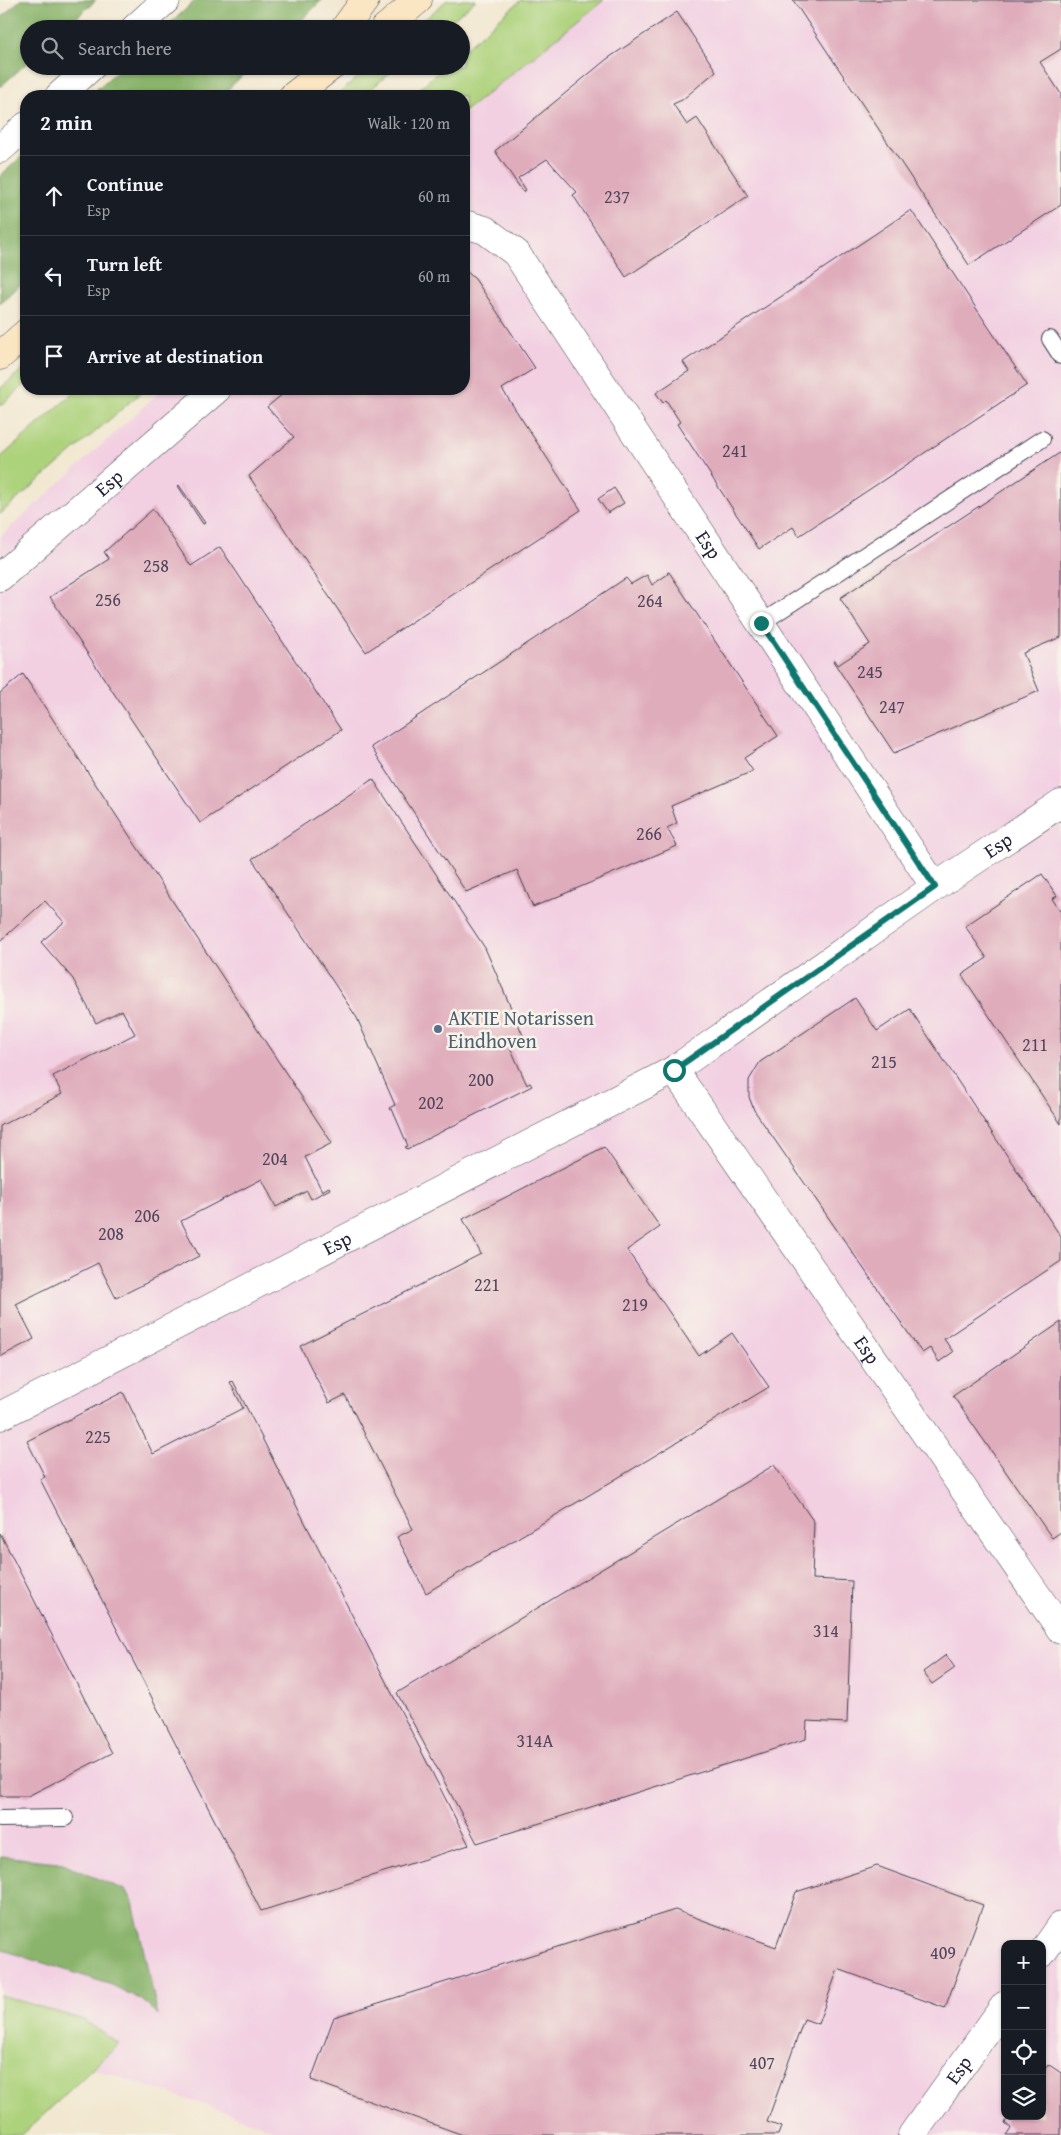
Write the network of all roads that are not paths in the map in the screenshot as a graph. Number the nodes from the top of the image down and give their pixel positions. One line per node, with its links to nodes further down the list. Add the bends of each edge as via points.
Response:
1 (166, 0): 4 (street)
2 (365, 0): 5 (main road)
3 (418, 0): 6 (main road)
4 (144, 20)
5 (351, 20)
6 (395, 20)
7 (82, 75): 10 (street)
8 (311, 75): 11 (main road)
9 (320, 75): 12 (main road)
10 (66, 90)
11 (300, 90)
12 (301, 90)
13 (20, 131): 14 (street)
14 (0, 149)
15 (470, 226): 23 (street, Esp, via 485,230 516,252)
16 (20, 338): 18 (main road)
17 (1050, 339): 19 (lane)
18 (0, 356)
19 (1061, 356)
20 (210, 395): 22 (street, Esp)
21 (1042, 439): 23 (lane)
22 (0, 577)
23 (761, 623): 25 (street, Esp)
24 (1061, 803): 25 (street, Esp)
25 (935, 887): 26 (street, Esp)
26 (674, 1070): 27 (street, Esp); 28 (street, Esp)
27 (0, 1416)
28 (1061, 1630)
29 (65, 1818): 30 (lane)
30 (0, 1819)
31 (1061, 1926): 32 (street)
32 (1046, 1947)
33 (1001, 2011): 34 (street, Esp)
34 (912, 2135)

